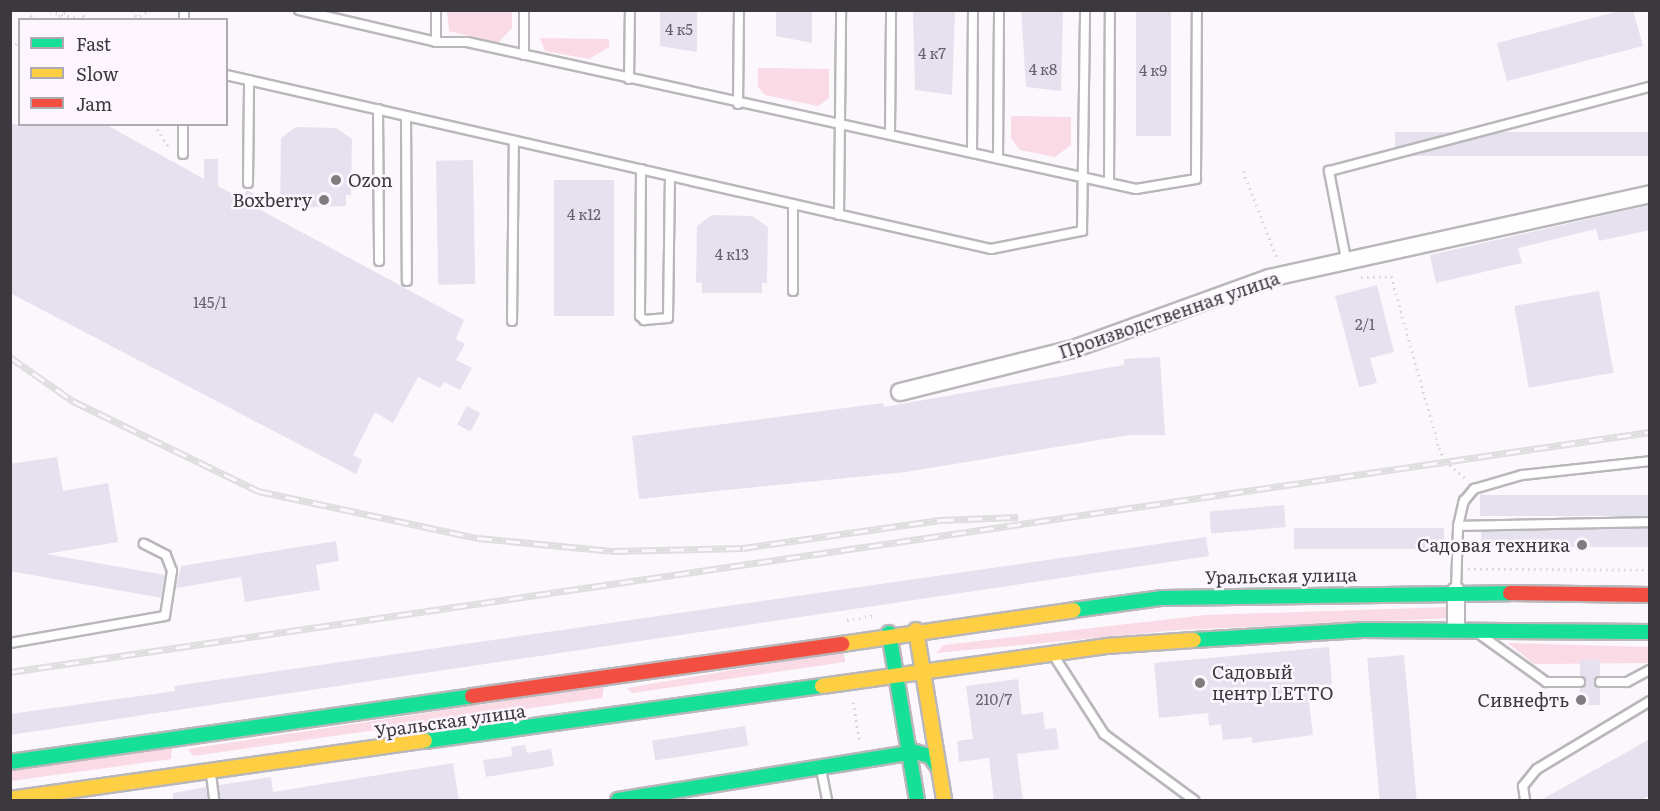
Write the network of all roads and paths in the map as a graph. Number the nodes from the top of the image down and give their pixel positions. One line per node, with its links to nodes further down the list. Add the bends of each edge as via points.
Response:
1 (44, 10): 16 (path)
2 (68, 10): 16 (path)
3 (299, 10): 15 (lane)
4 (436, 10): 19 (lane)
5 (524, 10): 20 (lane)
6 (630, 10): 22 (lane)
7 (739, 10): 25 (lane)
8 (841, 10): 30 (lane)
9 (891, 10): 31 (lane)
10 (973, 10): 33 (lane)
11 (999, 10): 35 (lane)
12 (1085, 10): 39 (lane)
13 (1110, 10): 41 (lane)
14 (1197, 10): 41 (lane, via 1196,179 1136,189)
15 (314, 12): 19 (lane)
16 (62, 15): 17 (path); 18 (path)
17 (57, 18)
18 (76, 18)
19 (436, 42): 20 (lane, via 467,42)
20 (524, 55): 22 (lane)
21 (228, 75): 23 (lane)
22 (629, 79): 25 (lane)
23 (249, 80): 26 (lane); 40 (lane)
24 (1650, 87): 46 (lane, via 1329,171)
25 (738, 104): 30 (lane)
26 (378, 110): 27 (lane); 45 (lane)
27 (406, 116): 32 (lane); 48 (lane)
28 (155, 126): 34 (path, via 172,153)
29 (183, 126): 34 (lane)
30 (840, 127): 31 (lane); 44 (lane)
31 (890, 133): 33 (lane)
32 (514, 141): 36 (lane); 50 (lane)
33 (972, 152): 35 (lane)
34 (183, 154)
35 (998, 158): 39 (lane)
36 (641, 170): 38 (lane); 38 (lane, via 640,316 644,320 669,316)
37 (1242, 171): 47 (path)
38 (670, 176): 43 (lane)
39 (1083, 177): 41 (lane); 44 (lane, via 1079,234 998,248)
40 (248, 183)
41 (1109, 183)
42 (1650, 194): 46 (street, Производственная улица)
43 (793, 204): 44 (lane); 49 (lane)
44 (839, 215)
45 (379, 261)
46 (1353, 271): 47 (street, Производственная улица); 53 (path, via 1391,276 1439,448)
47 (1283, 275): 51 (street, Производственная улица, via 1074,349)
48 (407, 281)
49 (793, 291)
50 (513, 321)
51 (900, 392)
52 (1650, 461): 53 (lane, via 1522,475)
53 (1474, 489): 55 (lane, via 1464,501)
54 (1650, 522): 55 (lane)
55 (1458, 526): 57 (lane)
56 (144, 544): 63 (lane, via 166,555 172,571 165,616)
57 (1456, 591): 58 (main road, Уральская улица); 59 (street); 60 (main road, Уральская улица, via 1162,598)
58 (1650, 595)
59 (1464, 629): 61 (main road, Уральская улица); 64 (main road, Уральская улица, via 1237,634); 68 (lane, via 1546,682)
60 (916, 630): 62 (main road, Уральская улица); 66 (main road)
61 (1650, 632)
62 (889, 633): 67 (main road); 76 (main road, Уральская улица)
63 (10, 644)
64 (1052, 653): 66 (main road, Уральская улица); 87 (lane, via 1104,734)
65 (1650, 670): 69 (lane, via 1627,682)
66 (922, 673): 67 (main road, Уральская улица); 78 (main road)
67 (895, 677): 72 (main road); 80 (main road, Уральская улица)
68 (1580, 682)
69 (1600, 682)
70 (851, 689): 75 (path)
71 (1650, 701): 88 (lane, via 1537,769 1523,786)
72 (904, 729): 73 (main road); 74 (main road)
73 (908, 753): 74 (main road); 78 (main road, via 926,754); 79 (main road)
74 (890, 755): 75 (main road); 79 (main road)
75 (863, 759): 77 (main road)
76 (10, 762)
77 (820, 766): 83 (main road); 84 (lane)
78 (938, 767): 86 (main road)
79 (912, 770): 85 (main road)
80 (210, 771): 81 (main road, Уральская улица); 82 (lane)
81 (10, 799)
82 (214, 801)
83 (618, 801)
84 (827, 801)
85 (917, 801)
86 (944, 801)
87 (1194, 801)
88 (1525, 801)

